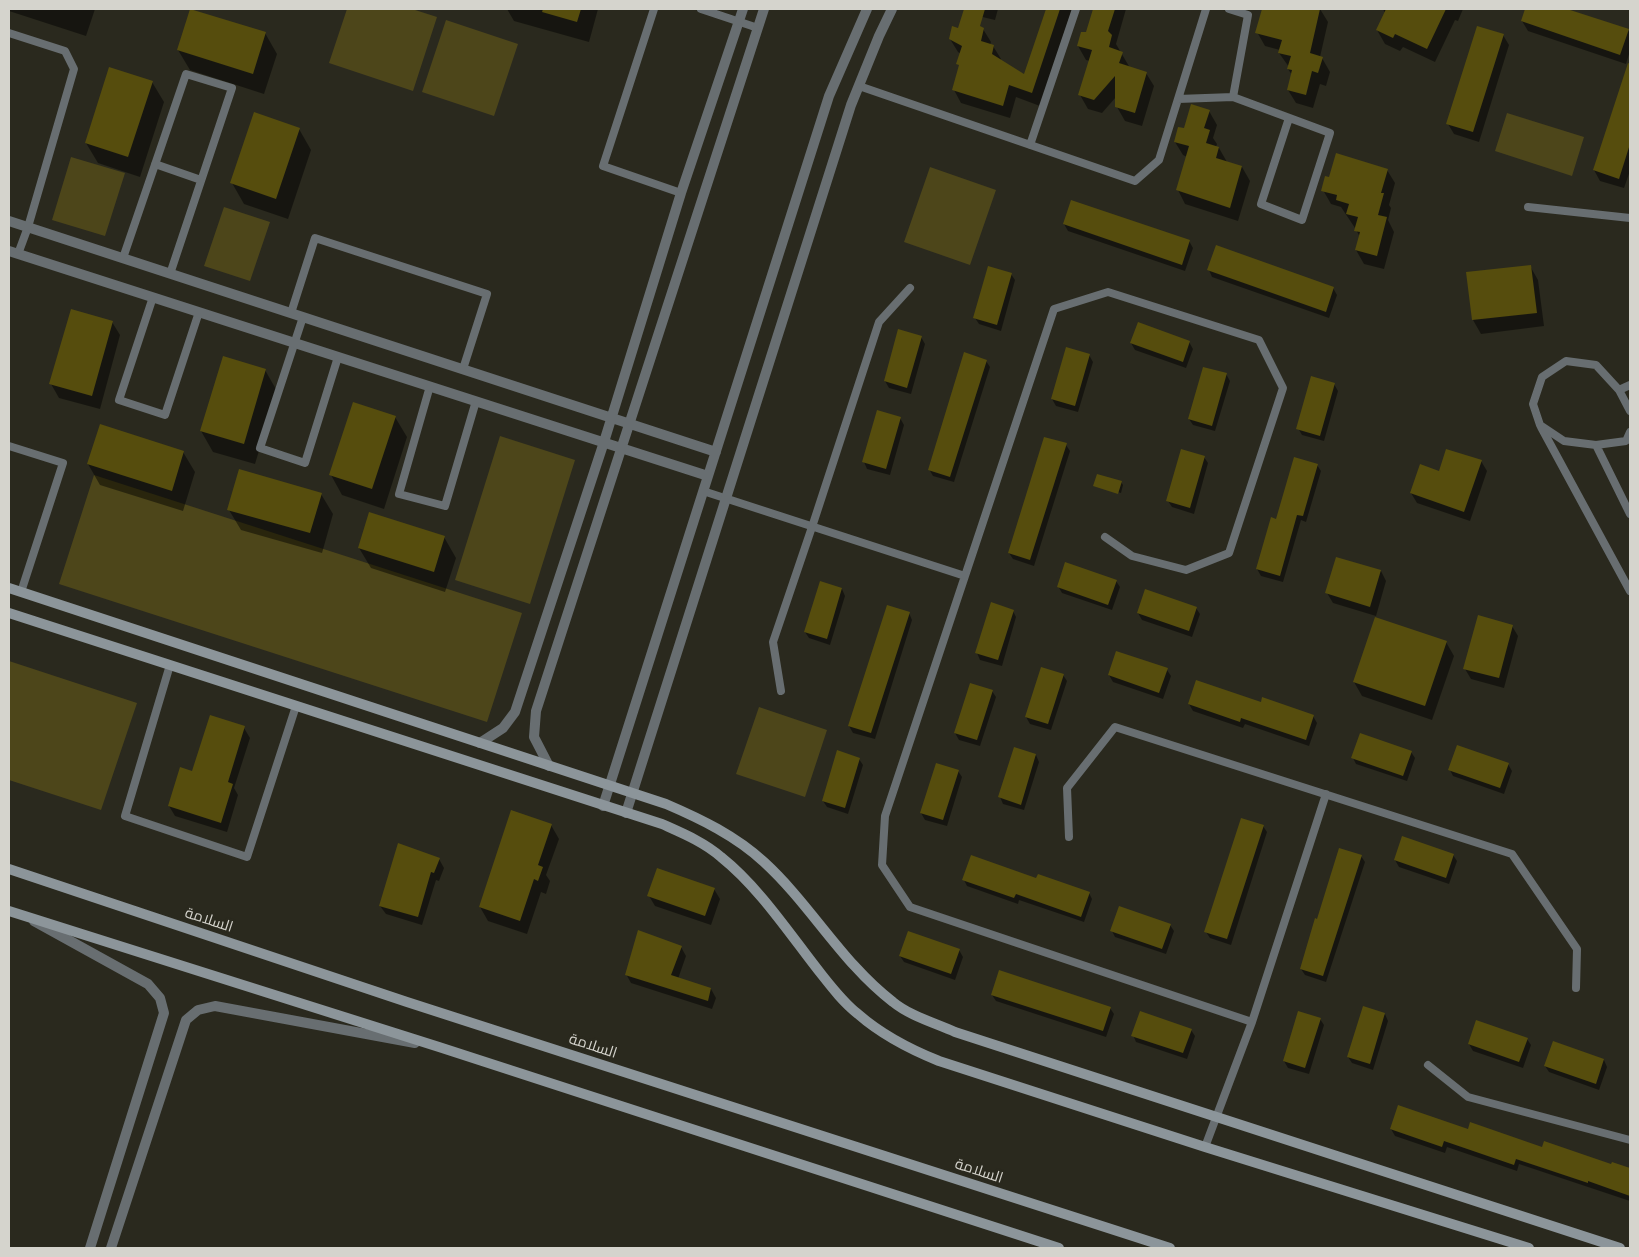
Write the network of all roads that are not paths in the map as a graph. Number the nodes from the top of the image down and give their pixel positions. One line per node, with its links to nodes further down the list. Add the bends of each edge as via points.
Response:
1 (654, 9): 20 (lane, via 604,166)
2 (701, 9): 10 (lane)
3 (742, 9): 10 (street)
4 (764, 9): 11 (street)
5 (868, 9): 49 (street, via 830,96)
6 (892, 9): 13 (street)
7 (1076, 9): 17 (lane)
8 (1206, 9): 15 (lane)
9 (1229, 9): 14 (lane, via 1248,15)
10 (738, 22): 11 (lane); 20 (street)
11 (758, 28): 42 (street)
12 (9, 33): 24 (lane, via 65,51 74,69)
13 (859, 86): 17 (lane); 52 (street)
14 (1233, 97): 15 (lane); 16 (lane)
15 (1178, 99): 17 (lane, via 1160,160 1135,181)
16 (1289, 118): 16 (lane, via 1330,133 1302,220 1261,204)
17 (1030, 145)
18 (155, 164): 19 (lane); 19 (lane, via 186,74 232,88); 26 (lane)
19 (202, 180): 27 (lane)
20 (681, 193): 41 (street)
21 (1528, 207): 22 (lane)
22 (1630, 218)
23 (9, 221): 24 (street)
24 (28, 227): 25 (lane); 26 (street)
25 (14, 252): 29 (street)
26 (123, 258): 27 (street)
27 (170, 274): 31 (street)
28 (910, 288): 54 (lane, via 879,322)
29 (153, 297): 30 (street); 30 (lane, via 119,400 165,415)
30 (199, 312): 33 (street)
31 (291, 313): 32 (street); 35 (lane, via 315,238 488,294)
32 (303, 317): 33 (lane); 35 (street)
33 (294, 343): 34 (street); 34 (lane, via 260,448 305,463)
34 (338, 357): 37 (street)
35 (463, 370): 41 (street)
36 (1630, 385): 38 (lane)
37 (430, 386): 39 (street); 39 (lane, via 399,494 445,506)
38 (1619, 390): 40 (lane); 43 (lane, via 1596,365 1566,361 1542,377 1533,404)
39 (476, 401): 45 (street)
40 (1630, 411)
41 (611, 418): 42 (street); 45 (street)
42 (630, 424): 48 (street); 49 (street)
43 (1540, 425): 46 (lane, via 1564,441); 58 (lane)
44 (1630, 432): 46 (lane, via 1626,440)
45 (604, 442): 48 (street); 64 (street, via 515,712 503,728)
46 (1596, 445): 53 (lane)
47 (9, 446): 59 (lane, via 63,464)
48 (622, 448): 50 (street); 65 (street, via 536,711 534,737)
49 (716, 452): 50 (street)
50 (708, 476): 51 (street)
51 (704, 491): 52 (lane); 66 (street)
52 (726, 499): 54 (lane); 67 (street)
53 (1630, 514)
54 (812, 527): 56 (lane); 62 (lane, via 773,642)
55 (1105, 537): 56 (lane, via 1132,556 1186,570 1229,553 1283,388 1258,340 1108,292 1054,309)
56 (965, 576): 76 (lane, via 885,816 882,865 910,907)
57 (9, 588): 59 (street)
58 (1630, 591)
59 (21, 592): 64 (street)
60 (9, 613): 61 (street)
61 (170, 665): 63 (street); 63 (lane, via 125,816 247,857)
62 (781, 691)
63 (296, 706): 69 (street)
64 (480, 743): 65 (street)
65 (549, 766): 66 (street)
66 (609, 786): 67 (street); 69 (street)
67 (632, 793): 70 (street); 79 (street, via 694,816 727,834 763,860 794,890 856,968 894,1003 955,1032)
68 (1326, 794): 71 (lane, via 1115,728 1067,788); 75 (lane, via 1512,854 1578,950); 76 (lane)
69 (603, 806): 70 (street)
70 (626, 813): 81 (street, via 690,836 720,856 746,880 838,994 880,1032 911,1050)
71 (1069, 837)
72 (9, 869): 85 (street, السلامة, via 426,1008)
73 (9, 911): 74 (street)
74 (26, 917): 77 (street); 82 (street, via 148,984 160,998 164,1013)
75 (1576, 988)
76 (1252, 1022): 79 (lane)
77 (439, 1047): 83 (street, via 215,1006 198,1010 186,1020); 84 (street)
78 (1428, 1065): 80 (lane, via 1468,1097)
79 (1216, 1118): 81 (lane); 87 (street)
80 (1630, 1140)
81 (1204, 1147): 86 (street)
82 (90, 1248)
83 (111, 1248)
84 (1059, 1248)
85 (1170, 1248)
86 (1529, 1248)
87 (1620, 1248)

